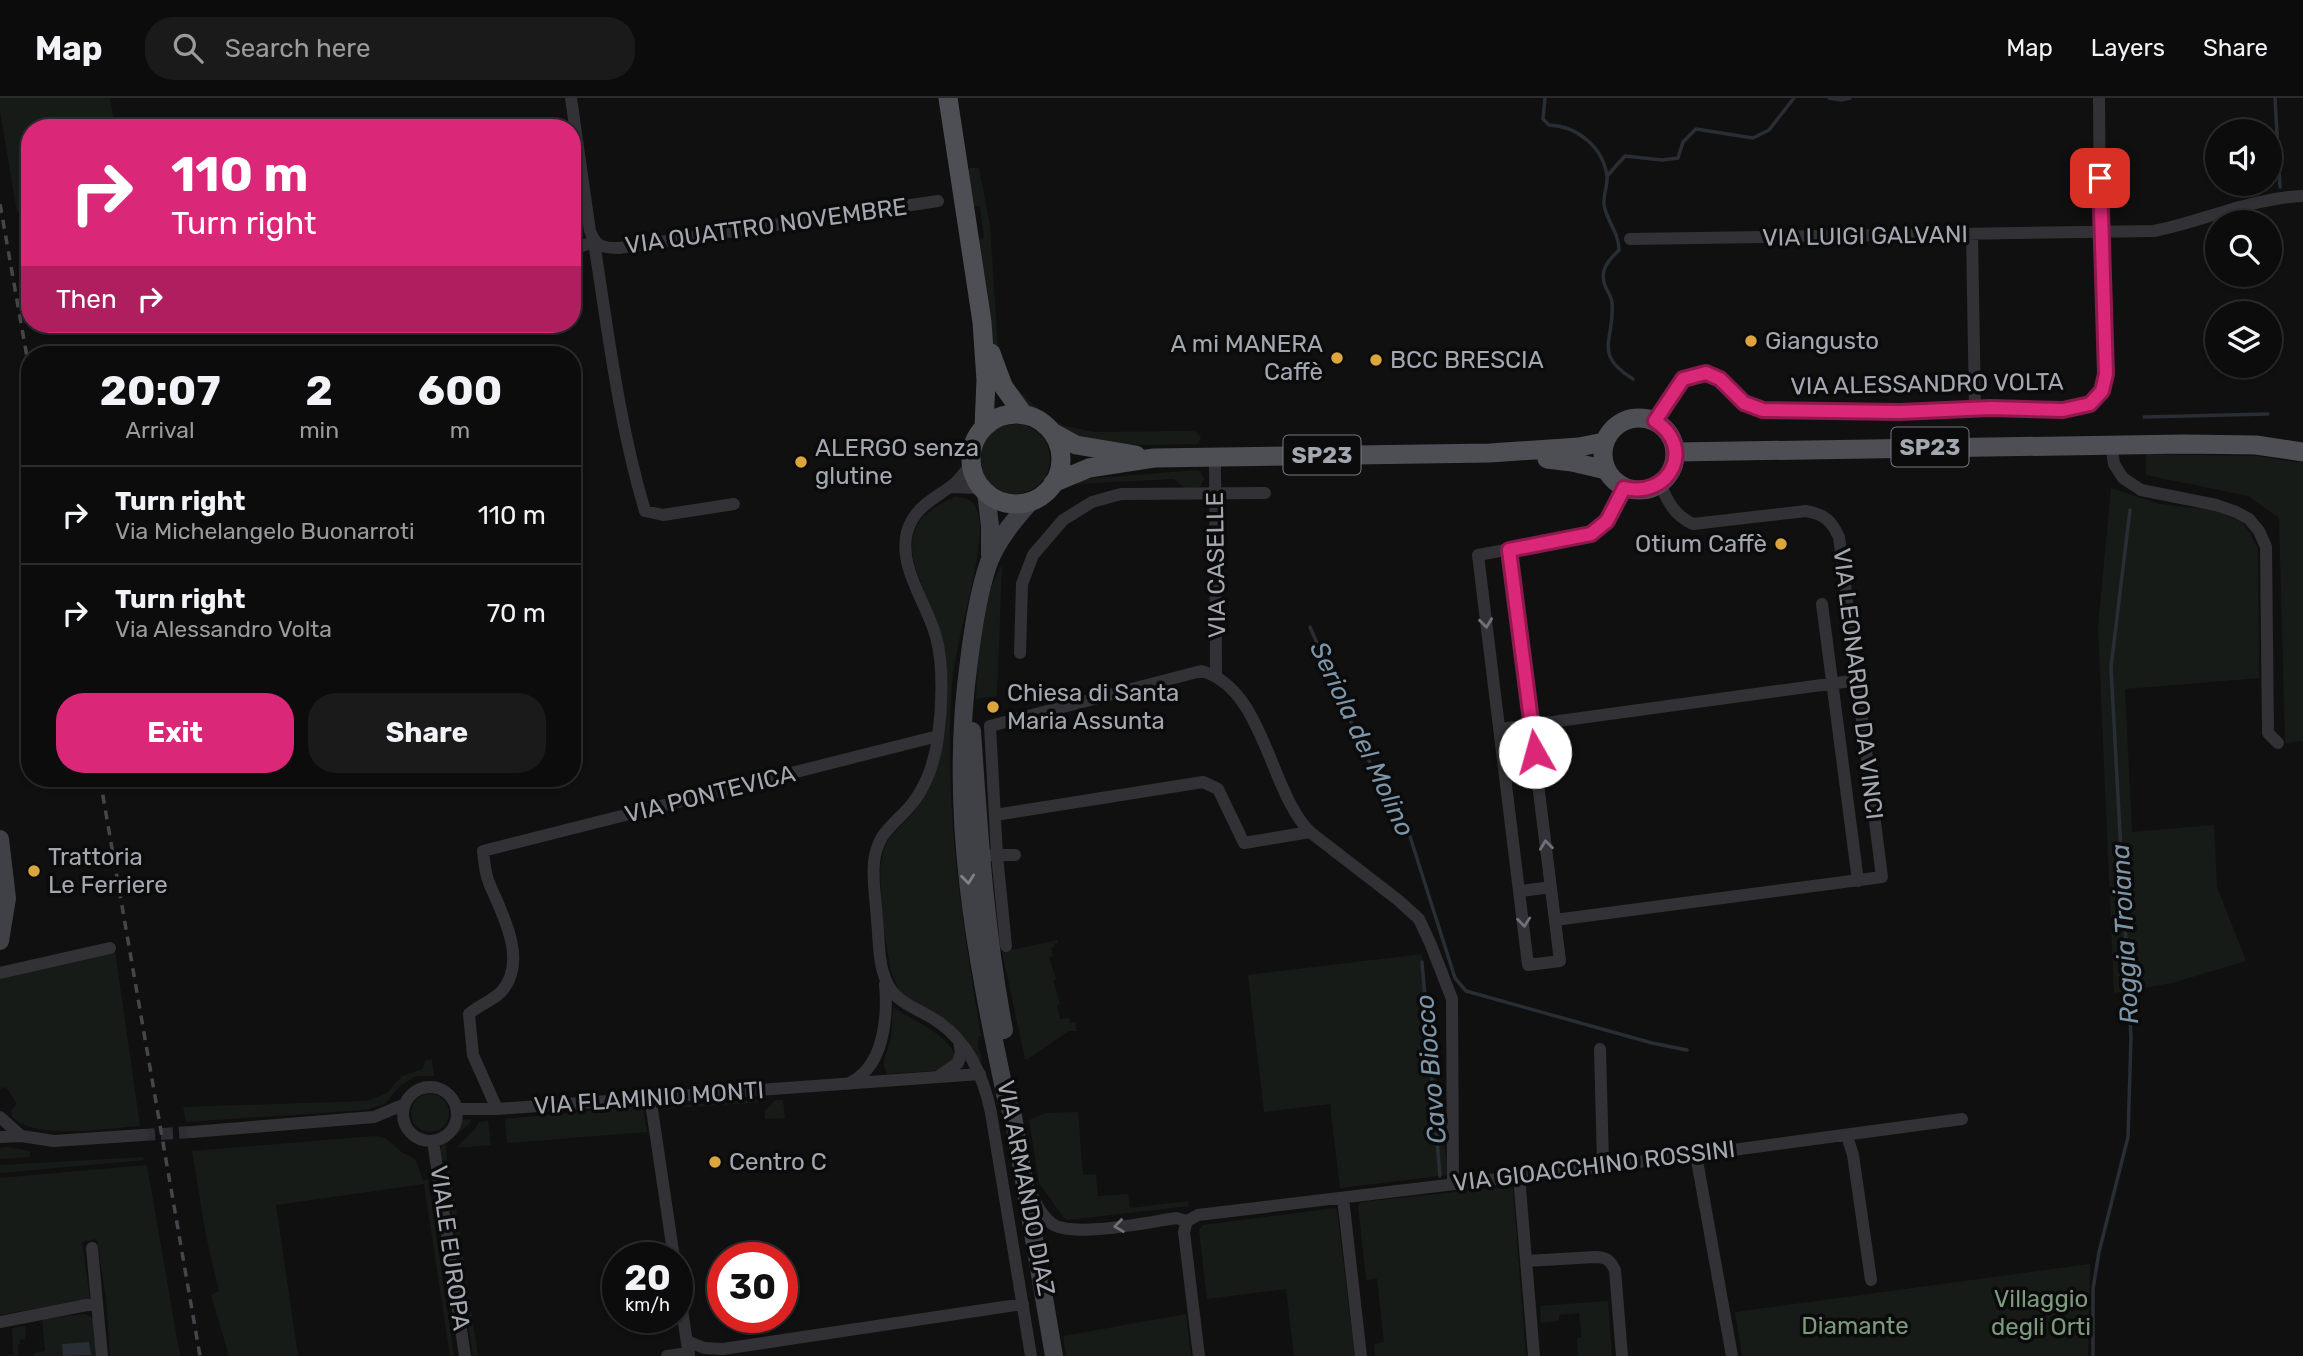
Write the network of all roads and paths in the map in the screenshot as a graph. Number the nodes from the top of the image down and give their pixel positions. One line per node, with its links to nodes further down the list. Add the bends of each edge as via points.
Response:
1 (571, 98): 4 (street, VIA QUATTRO NOVEMBRE)
2 (948, 98): 13 (main road)
3 (2099, 98): 8 (street)
4 (574, 119)
5 (581, 168): 11 (street, VIA QUATTRO NOVEMBRE)
6 (2303, 196): 8 (street, VIA LUIGI GALVANI, via 2250,203 2154,231)
7 (938, 201): 11 (street, VIA QUATTRO NOVEMBRE, via 619,248 603,248)
8 (2100, 232): 9 (street, VIA LUIGI GALVANI); 14 (street, VIA ALESSANDRO VOLTA, via 2106,374 2102,391 2090,404 2063,410)
9 (1972, 234): 10 (street, VIA LUIGI GALVANI); 14 (street)
10 (1630, 239)
11 (594, 242): 12 (street, VIA QUATTRO NOVEMBRE); 36 (street, VIA QUATTRO NOVEMBRE, via 645,511 663,515)
12 (581, 246)
13 (982, 322): 15 (main road, via 1003,386); 17 (main road)
14 (1975, 409): 16 (street, VIA ALESSANDRO VOLTA, via 1763,410 1744,403 1720,379 1706,373 1683,379)
15 (1024, 415): 17 (main road, via 1003,416); 18 (main road)
16 (1655, 421): 19 (main road, via 1632,418 1610,431); 21 (main road, via 1670,434)
17 (984, 427): 26 (main road, via 972,446)
18 (1052, 432): 25 (main road, SP23, via 1089,449); 28 (main road, via 1060,458)
19 (1604, 442): 23 (main road, SP23); 27 (main road)
20 (2111, 444): 21 (main road, SP23); 22 (main road, SP23, via 2256,445); 48 (street, via 2114,464 2123,478 2141,489 2216,505 2249,519 2259,531 2266,547 2268,733)
21 (1676, 452): 29 (main road, via 1669,475)
22 (2303, 452)
23 (1490, 453): 24 (main road, SP23); 27 (main road, SP23, via 1572,461)
24 (1215, 456): 25 (main road, SP23); 33 (street, VIA CASELLE)
25 (1154, 458): 28 (main road, SP23, via 1089,468)
26 (971, 464): 30 (street, VIA ARMANDO DIAZ); 32 (main road)
27 (1606, 470): 31 (main road)
28 (1053, 483): 35 (main road)
29 (1660, 484): 31 (main road, via 1636,491); 43 (street, VIA LEONARDO DA VINCI, via 1670,506 1693,524 1806,511 1821,513 1833,523 1839,537)
30 (951, 487): 32 (street); 47 (street, VIA ARMANDO DIAZ, via 918,511 906,540 908,564 937,642)
31 (1624, 488): 37 (street, via 1607,521 1591,534)
32 (984, 490): 35 (main road, via 1007,503); 38 (main road, VIA ARMANDO DIAZ)
33 (1215, 493): 34 (street); 40 (street, via 1121,494 1092,502 1063,520 1033,555 1021,584); 42 (street, VIA CASELLE)
34 (1265, 493)
35 (1031, 501): 38 (main road, VIA ARMANDO DIAZ, via 1007,529)
36 (734, 504)
37 (1509, 550): 45 (street); 46 (street, one-way to 46, via 1478,555)
38 (989, 562): 41 (main road, VIA ARMANDO DIAZ)
39 (1822, 604): 44 (street, VIA LEONARDO DA VINCI)
40 (1020, 653)
41 (968, 665): 49 (main road, VIA ARMANDO DIAZ); 52 (main road, VIA ARMANDO DIAZ, via 961,736)
42 (1216, 674): 50 (street, VIA ARMANDO DIAZ, via 1201,671 990,726); 53 (street, via 1247,709 1299,821)
43 (1858, 680): 44 (street); 57 (street, VIA LEONARDO DA VINCI, via 1882,877)
44 (1832, 684): 45 (street); 57 (street, VIA LEONARDO DA VINCI)
45 (1532, 725): 46 (street); 58 (street, one-way to 45)
46 (1500, 729): 59 (street)
47 (938, 736): 65 (street, VIA ARMANDO DIAZ, via 922,788 886,832 875,856); 78 (street, VIA PONTEVICA, via 483,851 512,958 507,984 469,1014 473,1055)
48 (2278, 743)
49 (974, 752): 50 (street); 56 (main road, VIA ARMANDO DIAZ)
50 (993, 769): 51 (street, VIA ARMANDO DIAZ)
51 (995, 816): 53 (street, via 1203,782 1218,789 1244,843); 56 (street, VIA ARMANDO DIAZ)
52 (964, 830): 56 (main road, VIA ARMANDO DIAZ); 79 (main road, VIA ARMANDO DIAZ, one-way to 79, via 980,973)
53 (1310, 832): 94 (street, via 1419,919 1431,945 1452,999)
54 (0, 839): 61 (main road, via 7,898)
55 (1015, 855): 56 (street)
56 (989, 856): 62 (street, VIA ARMANDO DIAZ); 79 (main road, VIA ARMANDO DIAZ, via 992,969 1016,1098)
57 (1858, 881): 60 (street)
58 (1551, 887): 59 (street); 60 (street)
59 (1521, 891): 60 (street, one-way to 60, via 1528,965 1560,961)
60 (1555, 920)
61 (0, 941)
62 (1006, 946)
63 (110, 948): 64 (street)
64 (0, 973)
65 (885, 980): 66 (street, VIA ARMANDO DIAZ); 67 (street)
66 (902, 1003): 67 (street); 68 (street, VIA ARMANDO DIAZ, via 940,1023)
67 (886, 1006): 70 (street, via 879,1049)
68 (959, 1041): 71 (street, VIA ARMANDO DIAZ); 72 (street, via 958,1063)
69 (1601, 1049): 91 (street)
70 (871, 1065): 73 (street, via 877,1079); 74 (street, via 858,1079)
71 (980, 1074): 72 (street, VIA FLAMINIO MONTI); 102 (street, VIA ARMANDO DIAZ, via 991,1113)
72 (934, 1078): 73 (street, VIA FLAMINIO MONTI)
73 (888, 1083): 74 (street, VIA FLAMINIO MONTI)
74 (842, 1086): 75 (street, VIA FLAMINIO MONTI)
75 (650, 1096): 78 (street, VIA FLAMINIO MONTI); 97 (street)
76 (405, 1104): 77 (street, via 421,1088 437,1087 450,1095); 81 (street); 83 (street)
77 (457, 1109): 78 (street, VIA FLAMINIO MONTI); 89 (street, via 452,1130)
78 (497, 1109)
79 (1013, 1116): 93 (main road, VIA ARMANDO DIAZ)
80 (0, 1117): 86 (street)
81 (374, 1117): 83 (street); 84 (street)
82 (1962, 1119): 87 (street, VIA GIOACCHINO ROSSINI)
83 (405, 1125): 89 (street, via 414,1135)
84 (191, 1132)
85 (144, 1135): 86 (street, via 54,1141)
86 (21, 1136): 88 (street)
87 (1847, 1136): 90 (street, VIA GIOACCHINO ROSSINI); 100 (street)
88 (0, 1137)
89 (433, 1141): 106 (street, VIALE EUROPA)
90 (1696, 1155): 91 (street, VIA GIOACCHINO ROSSINI); 114 (street)
91 (1603, 1164): 92 (street, VIA GIOACCHINO ROSSINI)
92 (1519, 1176): 94 (street, VIA GIOACCHINO ROSSINI); 99 (street)
93 (1024, 1178): 96 (street, VIA GIOACCHINO ROSSINI, one-way to 93, via 1176,1218 1063,1230 1038,1208); 109 (main road, VIA ARMANDO DIAZ)
94 (1453, 1183): 95 (street, VIA GIOACCHINO ROSSINI)
95 (1343, 1198): 96 (street, VIA GIOACCHINO ROSSINI, via 1198,1215); 111 (street)
96 (1187, 1221): 110 (street, via 1184,1232)
97 (672, 1242)
98 (92, 1248): 101 (street)
99 (1527, 1261): 112 (street); 113 (street, via 1604,1257 1611,1262)
100 (1871, 1280)
101 (97, 1303): 103 (street); 105 (street)
102 (1023, 1304): 104 (street, via 723,1349); 108 (street, VIA ARMANDO DIAZ)
103 (0, 1322)
104 (688, 1350): 107 (street)
105 (102, 1356)
106 (465, 1356)
107 (667, 1356)
108 (1031, 1356)
109 (1054, 1356)
110 (1199, 1356)
111 (1361, 1356)
112 (1534, 1356)
113 (1622, 1356)
114 (1732, 1356)

